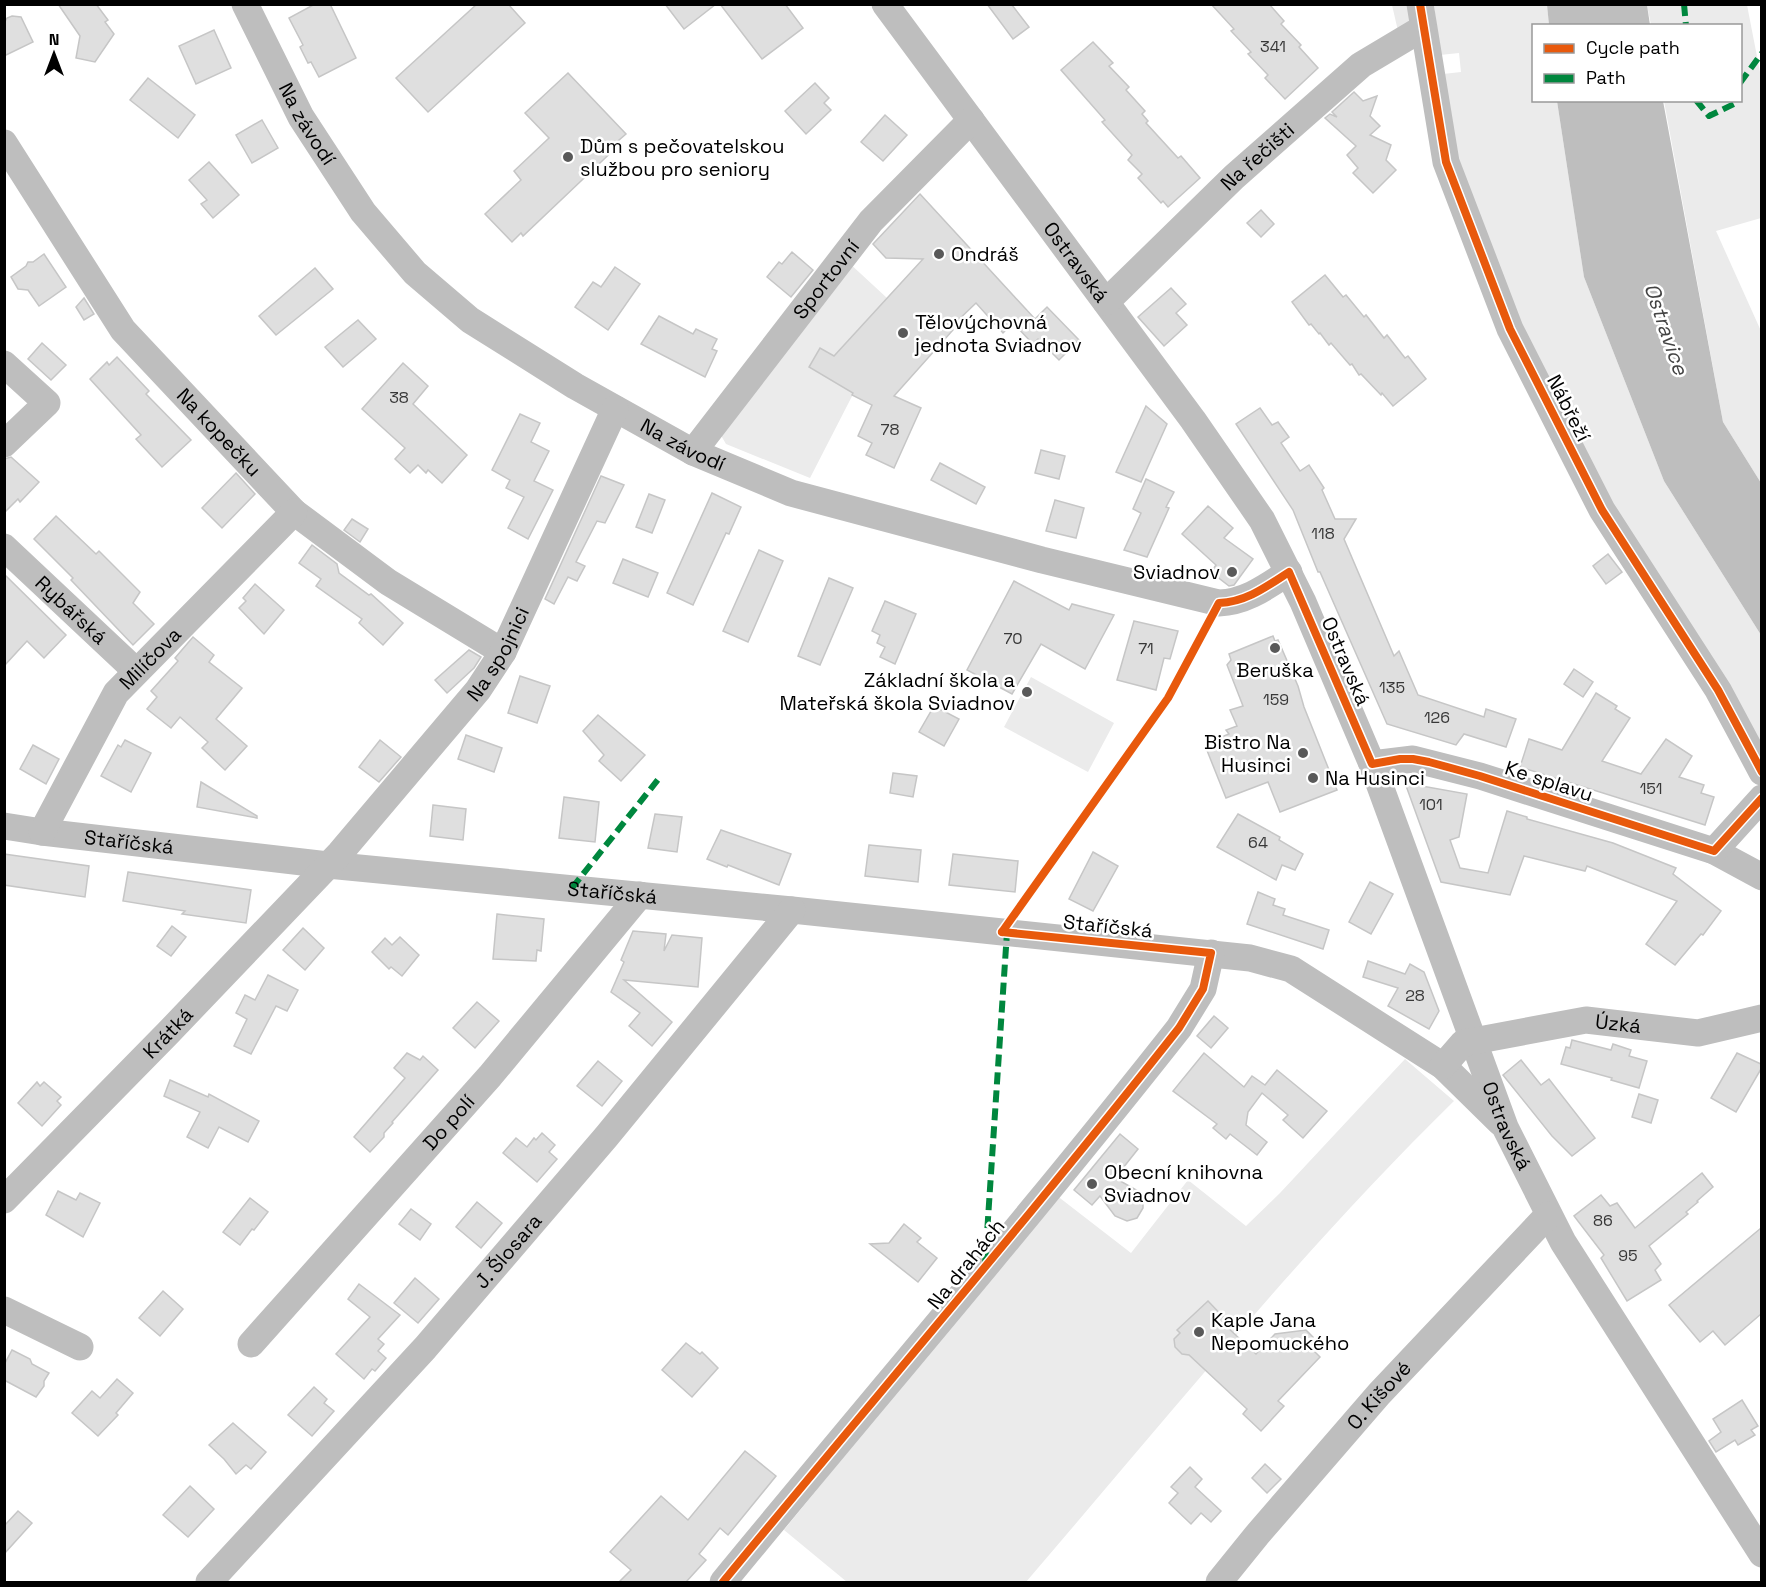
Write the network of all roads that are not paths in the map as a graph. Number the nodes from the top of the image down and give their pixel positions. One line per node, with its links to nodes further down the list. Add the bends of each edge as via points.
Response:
1 (245, 4): 8 (street, Na závodí, via 302,117 363,212 415,273 470,320)
2 (885, 4): 4 (street, Ostravská)
3 (1422, 16): 6 (street, Na řečišti, via 1234,177); 17 (street, Nábřeží, via 1446,162 1510,329 1602,510 1718,690)
4 (971, 120): 6 (street, Ostravská); 10 (street, Sportovní, via 871,221)
5 (5, 144): 11 (street, Na kopečku, via 123,330)
6 (1106, 302): 13 (street, Ostravská, via 1262,520)
7 (4, 364): 9 (street, via 47,403)
8 (615, 409): 10 (street, Na závodí); 14 (street, Na spojnici)
9 (4, 444)
10 (693, 452): 13 (street, Na závodí, via 790,493 1209,602 1245,599)
11 (294, 512): 14 (street, Na kopečku, via 388,582); 15 (street, Milíčova)
12 (4, 548): 15 (street, Rybářská)
13 (1289, 572): 16 (street, Ostravská)
14 (503, 652): 22 (street, Na spojnici, via 439,737)
15 (136, 671): 20 (street, Milíčova, via 116,693)
16 (1372, 764): 21 (street, Ke splavu, via 1400,759 1429,762); 28 (street, Ostravská)
17 (1761, 772)
18 (1761, 798): 21 (street)
19 (4, 826): 20 (street, Staříčská)
20 (42, 832): 22 (street, Staříčská)
21 (1714, 851): 23 (street, Ke splavu)
22 (328, 865): 24 (street, Staříčská); 31 (street, Krátká)
23 (1761, 877)
24 (640, 895): 25 (street, Staříčská); 34 (street, Do polí, via 490,1076)
25 (792, 910): 26 (street, Staříčská); 37 (street, J. Šlosara, via 606,1137 425,1348)
26 (1211, 953): 29 (street, Staříčská, via 1291,969); 38 (street, Na drahách, via 1203,989 1179,1028)
27 (1761, 1018): 28 (street, Úzká, via 1698,1033 1586,1020)
28 (1474, 1041): 29 (street, via 1462,1043); 30 (street, Ostravská)
29 (1443, 1066): 30 (street, Staříčská)
30 (1505, 1127): 32 (street, Ostravská)
31 (4, 1200)
32 (1548, 1215): 36 (street, Ostravská, via 1599,1302); 39 (street, O. Kišové, via 1379,1394)
33 (4, 1310): 35 (street)
34 (251, 1344)
35 (80, 1347)
36 (1761, 1554)
37 (209, 1582)
38 (723, 1582)
39 (1219, 1582)

